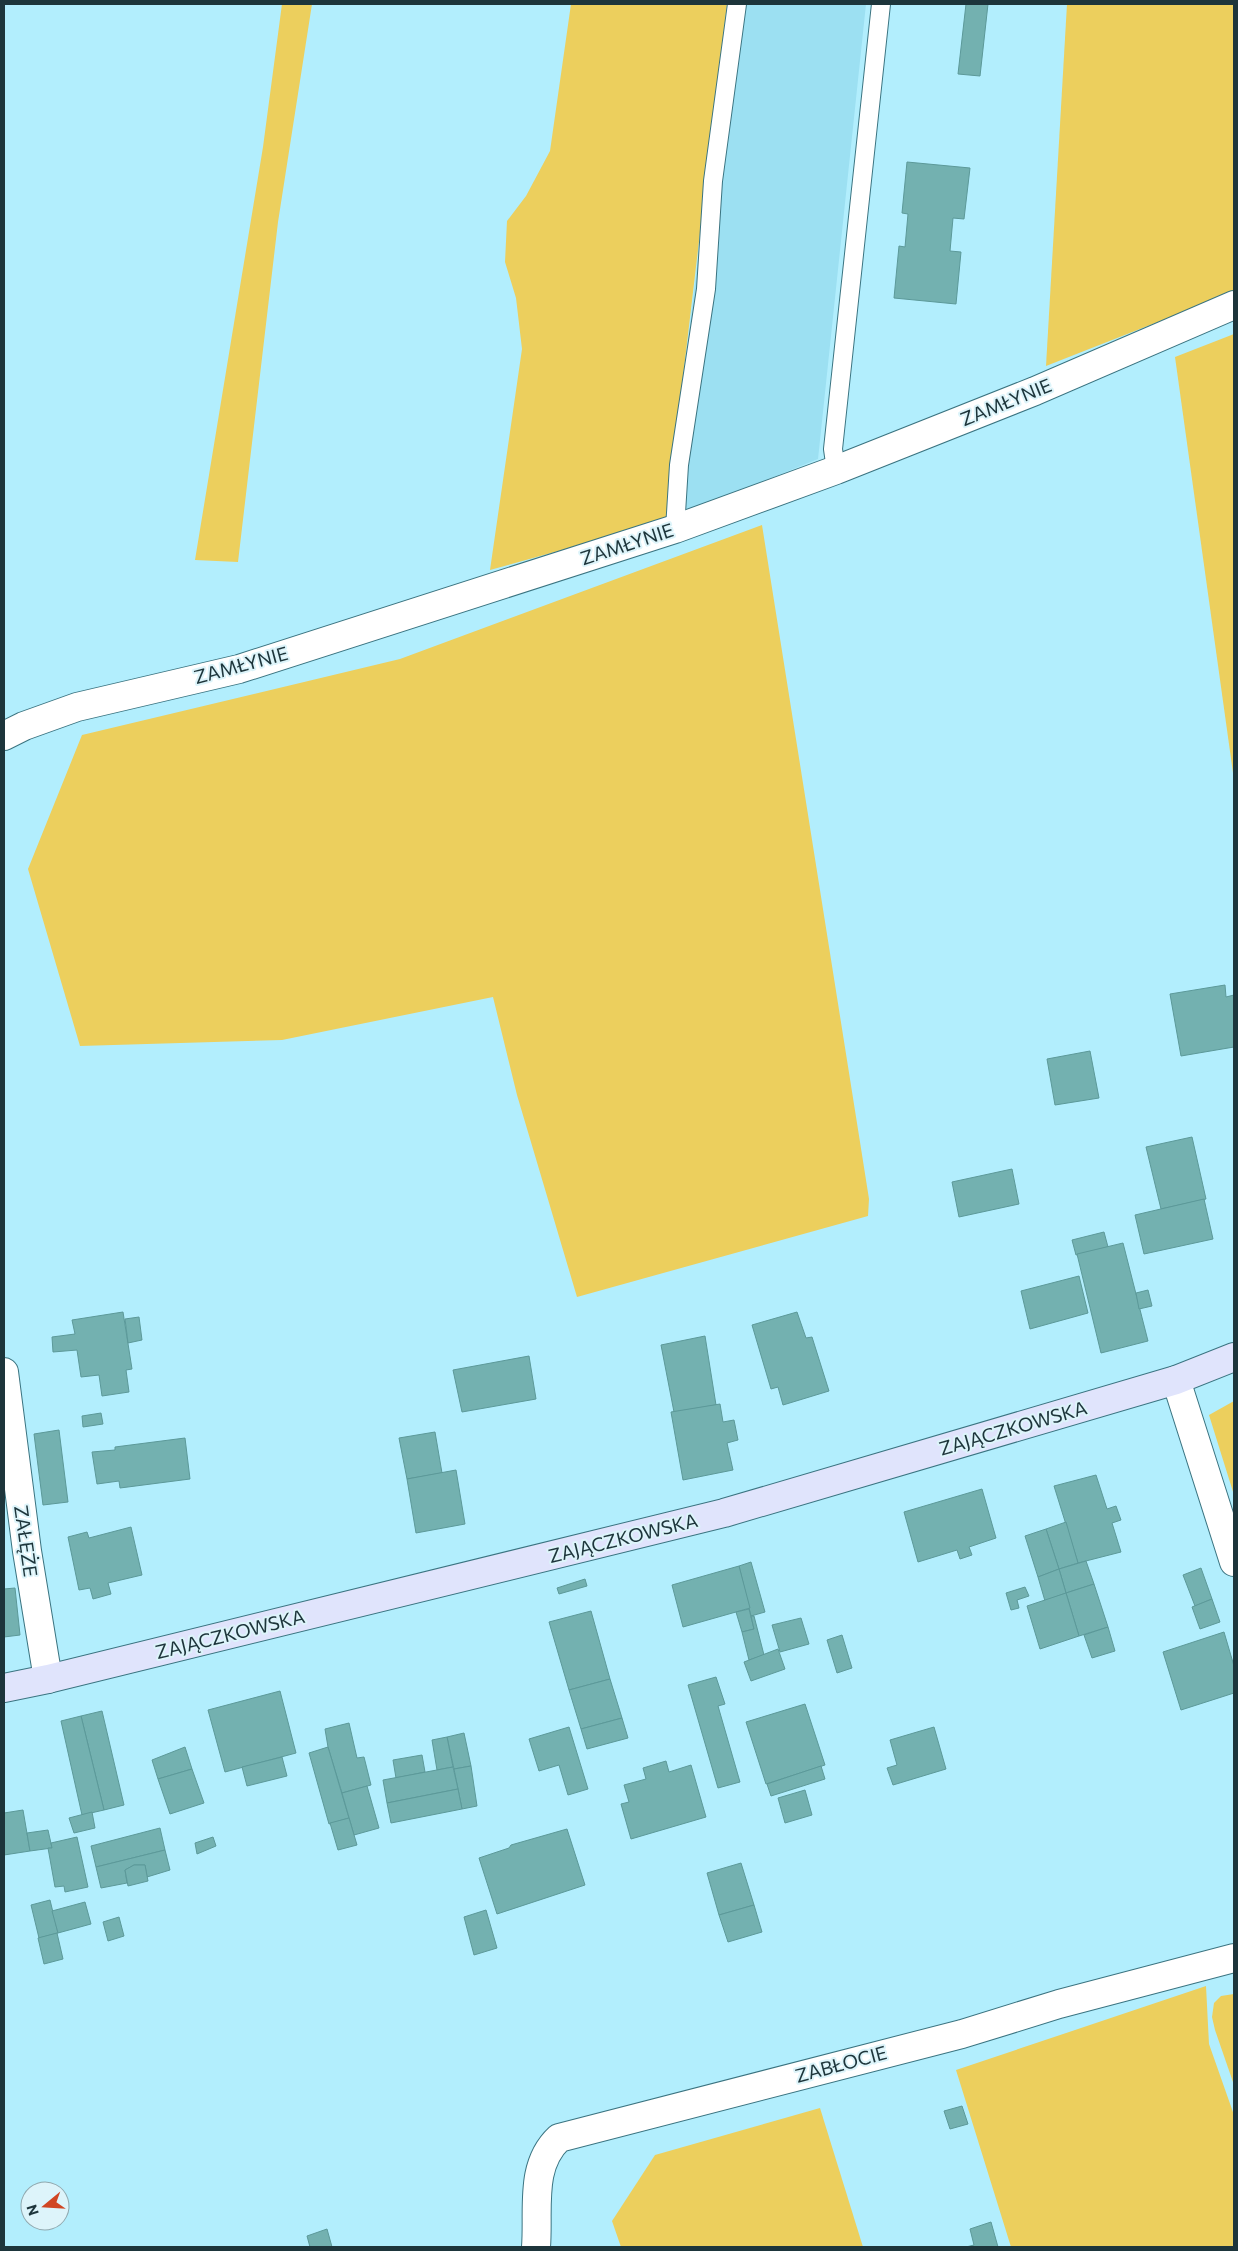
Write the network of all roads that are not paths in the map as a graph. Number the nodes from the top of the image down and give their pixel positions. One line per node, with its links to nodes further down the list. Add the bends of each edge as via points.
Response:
1 (737, 4): 5 (lane, via 713,181 706,289 679,465)
2 (881, 4): 4 (lane, via 833,449)
3 (1234, 305): 4 (street, ZAMŁYNIE, via 1035,391)
4 (836, 470): 5 (street, ZAMŁYNIE)
5 (675, 529): 6 (street, ZAMŁYNIE, via 239,669 77,707)
6 (4, 736)
7 (1234, 1357): 9 (main road, ZAJĄCZKOWSKA)
8 (4, 1372): 11 (street, ZAŁĘŻE, via 27,1551)
9 (1176, 1380): 10 (street); 11 (main road, ZAJĄCZKOWSKA, via 724,1513)
10 (1234, 1562)
11 (48, 1679): 12 (main road, ZAJĄCZKOWSKA)
12 (4, 1688)
13 (1234, 1958): 14 (street, ZABŁOCIE, via 1059,2004 962,2034 559,2138 550,2146 536,2189)
14 (536, 2247)

